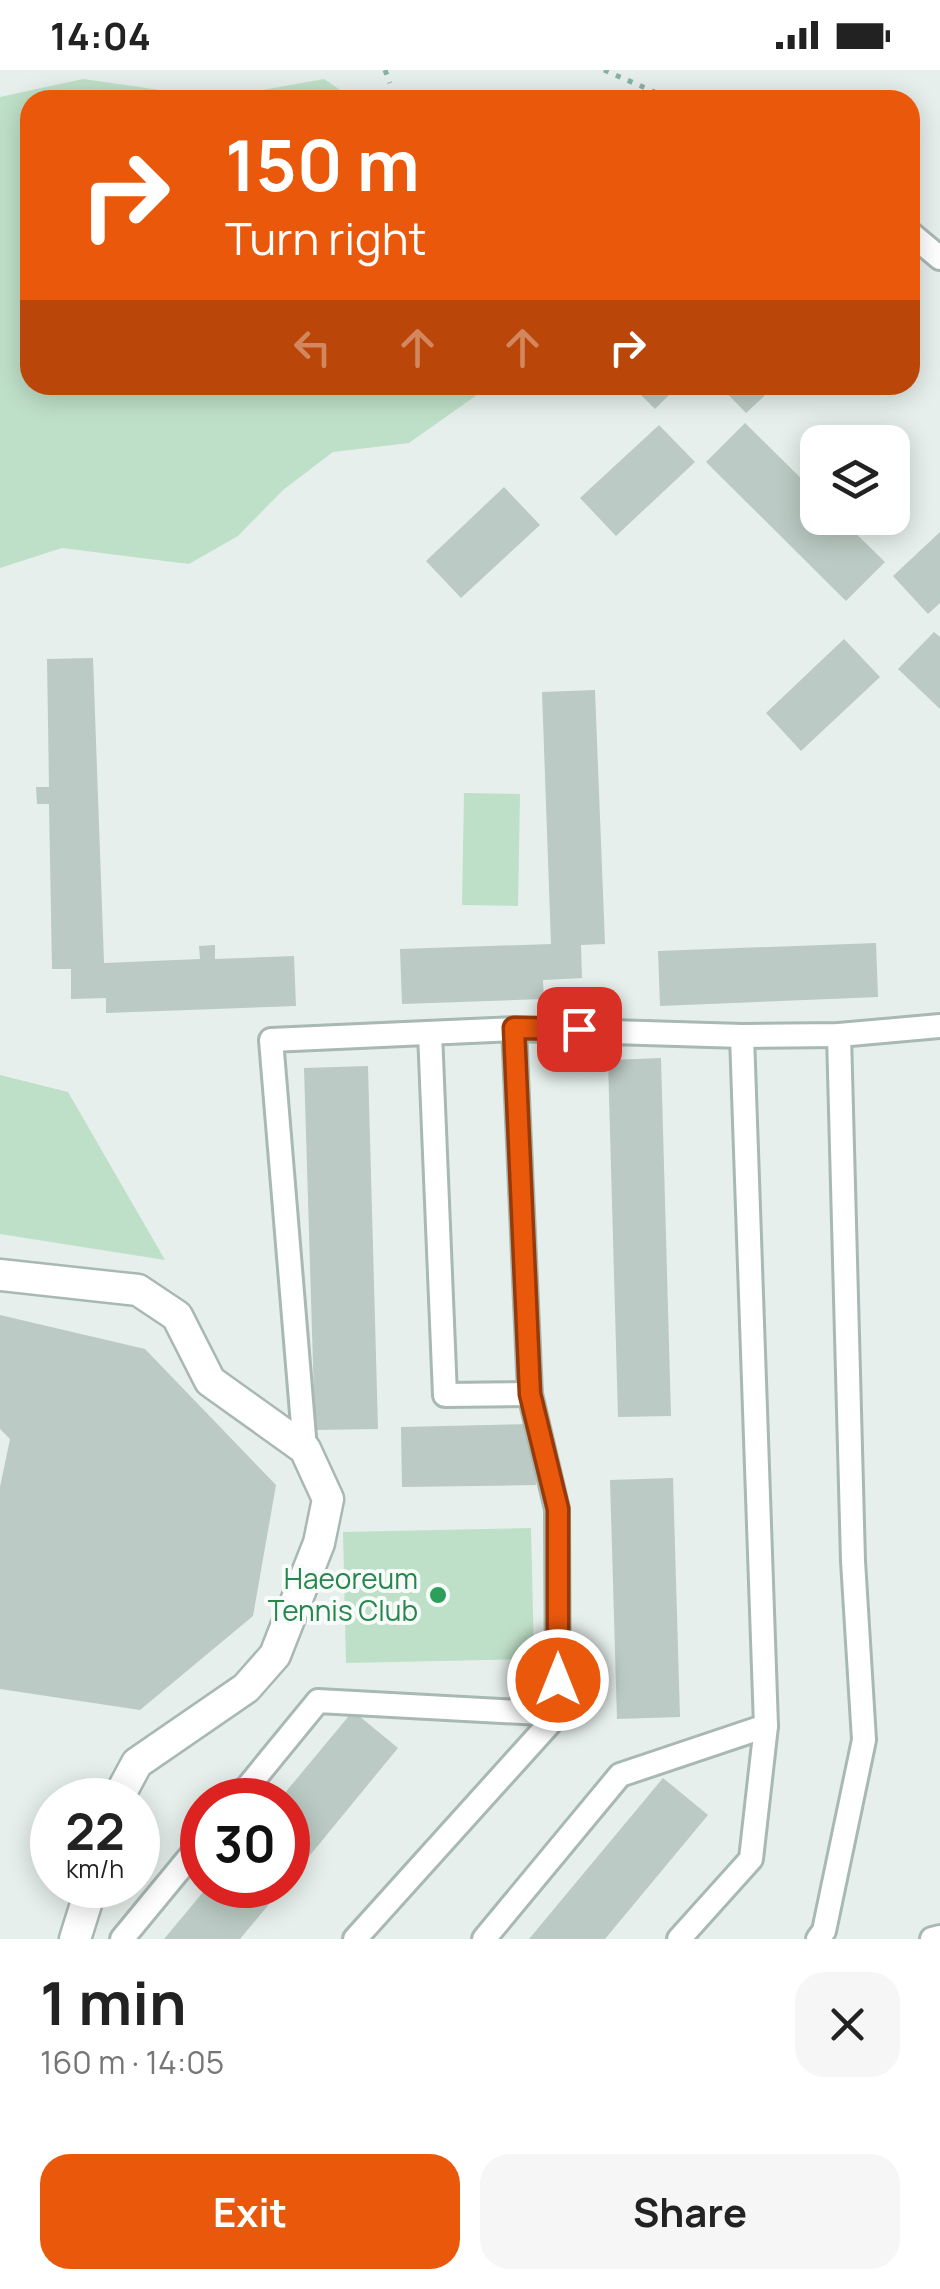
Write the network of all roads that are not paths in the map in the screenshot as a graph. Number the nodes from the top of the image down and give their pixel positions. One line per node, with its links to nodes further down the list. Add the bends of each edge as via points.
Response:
1 (920, 242): 2 (street)
2 (940, 258)
3 (940, 1026): 6 (street)
4 (514, 1028): 5 (street); 7 (street); 9 (street)
5 (430, 1033): 9 (street, via 445,1395); 10 (street, via 270,1040)
6 (839, 1034): 7 (street); 23 (street, via 864,1740)
7 (742, 1036): 12 (street)
8 (0, 1275): 10 (street, via 138,1290 176,1316 210,1382)
9 (530, 1394): 11 (street, via 558,1509)
10 (305, 1449): 13 (street, via 328,1500 319,1544 274,1655 246,1688 137,1764)
11 (558, 1714): 14 (street, via 318,1701); 20 (street)
12 (766, 1726): 21 (street, via 620,1775); 22 (street, via 751,1859)
13 (129, 1778)
14 (255, 1778)
15 (180, 1869): 19 (street)
16 (84, 1908): 18 (street)
17 (940, 1937): 24 (street)
18 (74, 1939)
19 (122, 1939)
20 (355, 1939)
21 (484, 1939)
22 (679, 1939)
23 (818, 1939)
24 (932, 1939)

